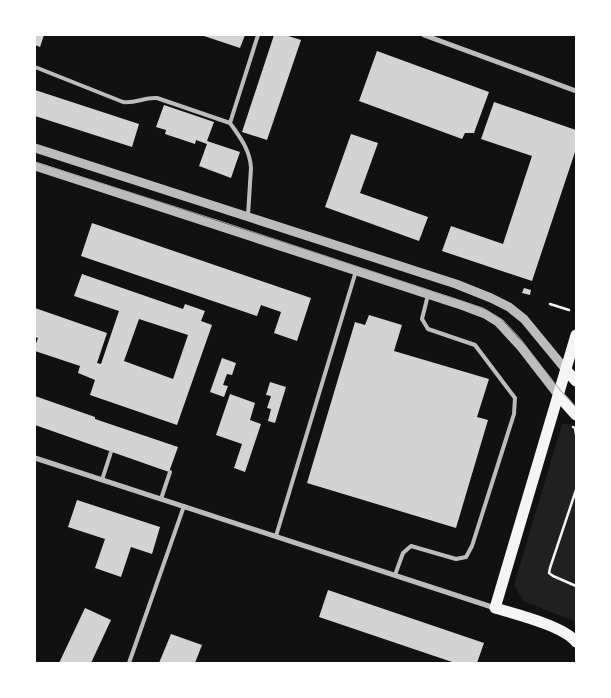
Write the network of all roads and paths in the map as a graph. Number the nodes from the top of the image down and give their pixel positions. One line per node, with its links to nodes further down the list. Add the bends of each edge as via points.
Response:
1 (258, 35): 5 (lane)
2 (424, 35): 4 (street)
3 (35, 67): 5 (lane, via 123,102 157,98)
4 (576, 91)
5 (230, 123): 8 (lane, via 247,148 251,161)
6 (35, 148): 8 (street)
7 (35, 166): 9 (street)
8 (248, 216): 14 (street, via 456,284 509,306 524,319)
9 (356, 272): 10 (street); 25 (lane)
10 (428, 294): 16 (street, via 498,322); 26 (lane, via 422,319 428,329 475,345 515,398 514,414 466,557 456,559 411,546 403,553)
11 (550, 304): 12 (path)
12 (569, 310)
13 (576, 335): 14 (main road)
14 (566, 370): 15 (main road); 16 (main road)
15 (576, 381)
16 (559, 396): 17 (main road); 28 (main road)
17 (576, 415)
18 (111, 452): 21 (lane)
19 (35, 458): 21 (street)
20 (170, 472): 23 (lane)
21 (102, 480): 23 (street)
22 (576, 490): 27 (path, via 550,568 553,576)
23 (161, 499): 24 (street)
24 (184, 506): 25 (street); 32 (lane)
25 (276, 536): 26 (street)
26 (396, 575): 28 (street)
27 (576, 586)
28 (494, 608): 29 (main road)
29 (559, 629): 30 (main road); 31 (main road)
30 (576, 634)
31 (576, 642)
32 (129, 663)

